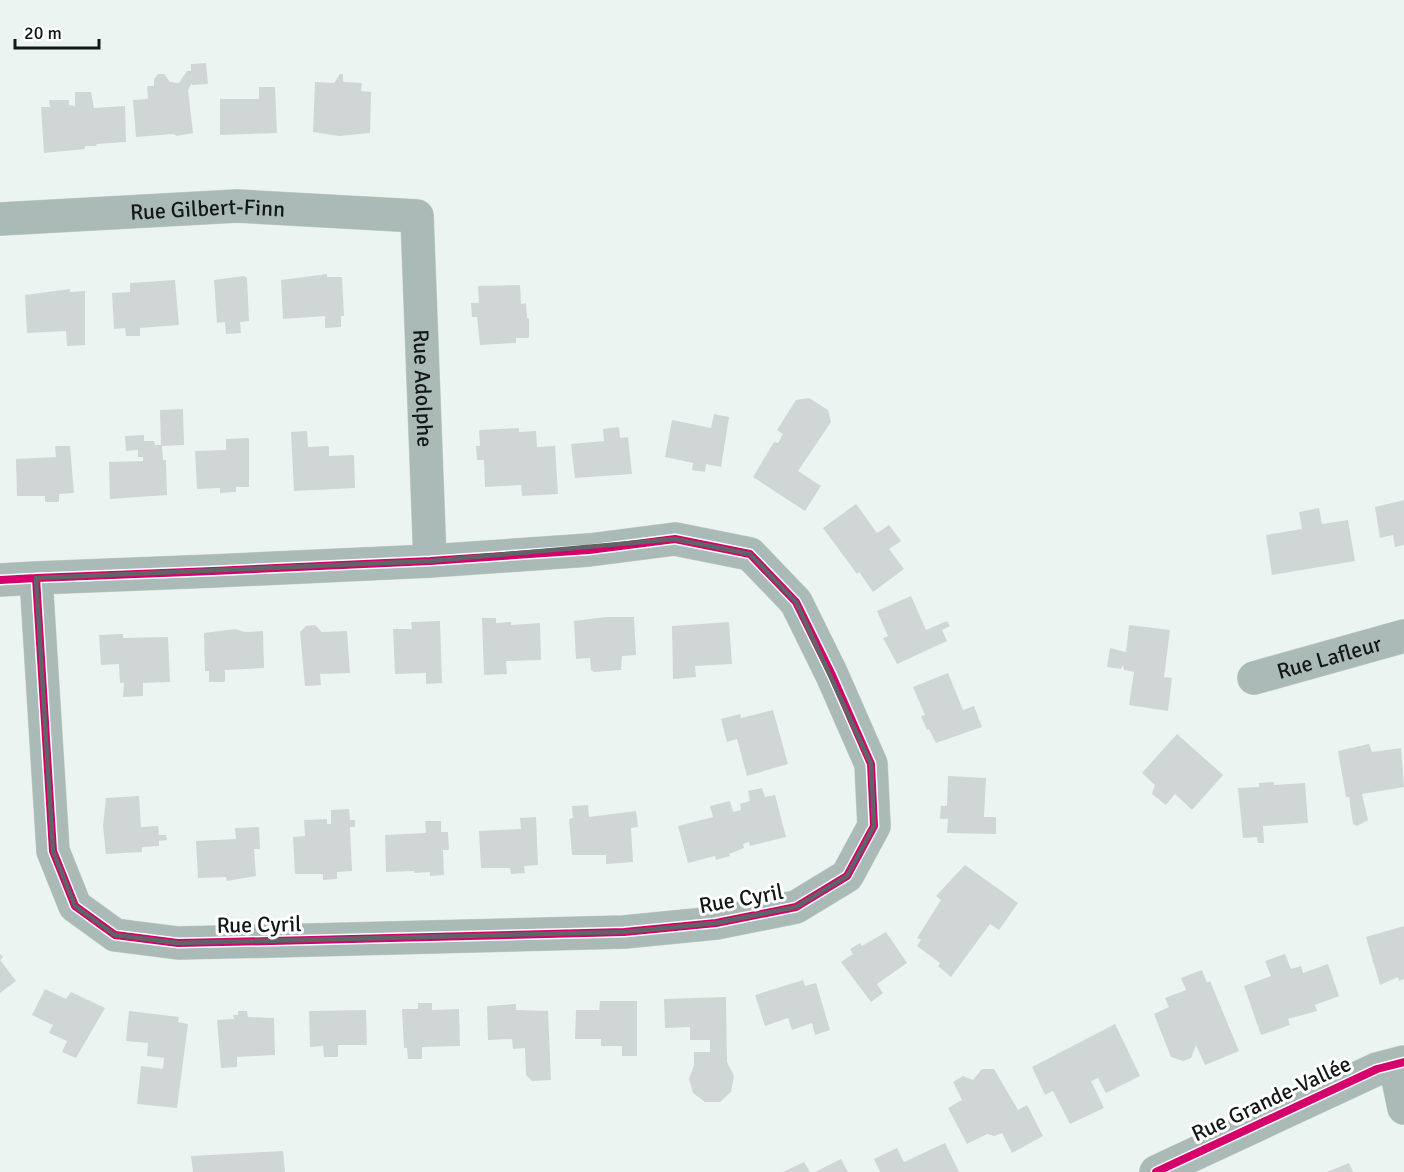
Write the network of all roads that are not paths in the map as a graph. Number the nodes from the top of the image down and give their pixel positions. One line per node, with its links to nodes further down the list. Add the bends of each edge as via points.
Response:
1 (417, 216): 2 (street, Rue Gilbert-Finn, via 237,206); 3 (street, Rue Adolphe)
2 (0, 219)
3 (430, 561): 4 (street, Rue Cyril); 4 (street, Rue Cyril, via 589,550 675,539 750,554 796,602 871,764 874,826 847,876 796,907 716,923 624,932 178,943 115,935 75,906 53,851)
4 (36, 578): 5 (street, Rue Cyril)
5 (0, 580)
6 (1404, 636): 7 (street, Rue Lafleur)
7 (1254, 678)
8 (1400, 1063): 9 (street); 10 (street, Rue Grande-Vallée, via 1377,1069)
9 (1404, 1108)
10 (1156, 1172)

